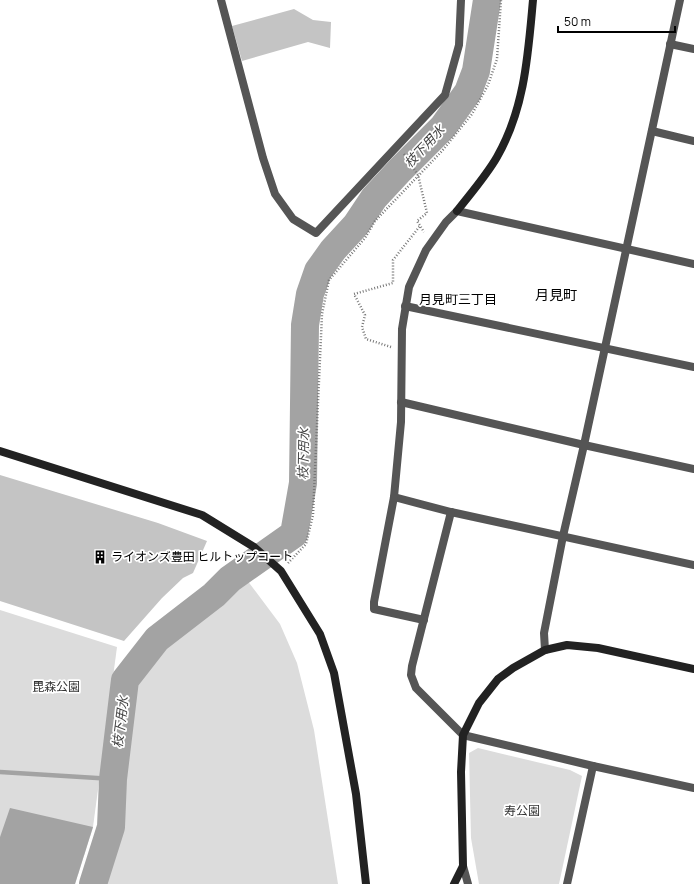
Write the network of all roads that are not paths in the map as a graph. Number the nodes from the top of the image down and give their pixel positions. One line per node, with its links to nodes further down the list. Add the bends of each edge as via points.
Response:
1 (221, 0): 2 (street, via 262,158 274,194 293,219 316,233 445,95 459,45)
2 (461, 0)
3 (533, 0): 9 (street, via 527,65 517,112 498,156)
4 (680, 0): 5 (street)
5 (670, 44): 6 (street); 7 (street)
6 (694, 49)
7 (652, 131): 8 (street); 10 (street)
8 (694, 141)
9 (457, 211): 10 (street); 12 (street, via 426,250 409,287)
10 (626, 249): 11 (street); 13 (street)
11 (694, 264)
12 (405, 306): 13 (street); 15 (street, via 402,329)
13 (604, 348): 14 (street); 16 (street)
14 (694, 367)
15 (401, 402): 16 (street); 19 (street)
16 (584, 446): 18 (street); 21 (street)
17 (0, 451): 30 (street, via 202,515 234,533 281,571 320,634 334,673 356,794)
18 (694, 469)
19 (394, 497): 20 (street); 23 (street, via 374,609)
20 (451, 512): 21 (street); 23 (street)
21 (563, 536): 22 (street); 24 (street, via 544,634)
22 (694, 565)
23 (424, 620): 26 (street, via 411,675 416,688)
24 (545, 650): 25 (street, via 567,645 583,646); 26 (street, via 498,679 478,702)
25 (694, 669)
26 (463, 735): 27 (street); 29 (street)
27 (593, 766): 28 (street); 33 (street)
28 (694, 788)
29 (463, 866): 31 (street); 32 (street)
30 (366, 884)
31 (454, 884)
32 (468, 884)
33 (569, 884)

